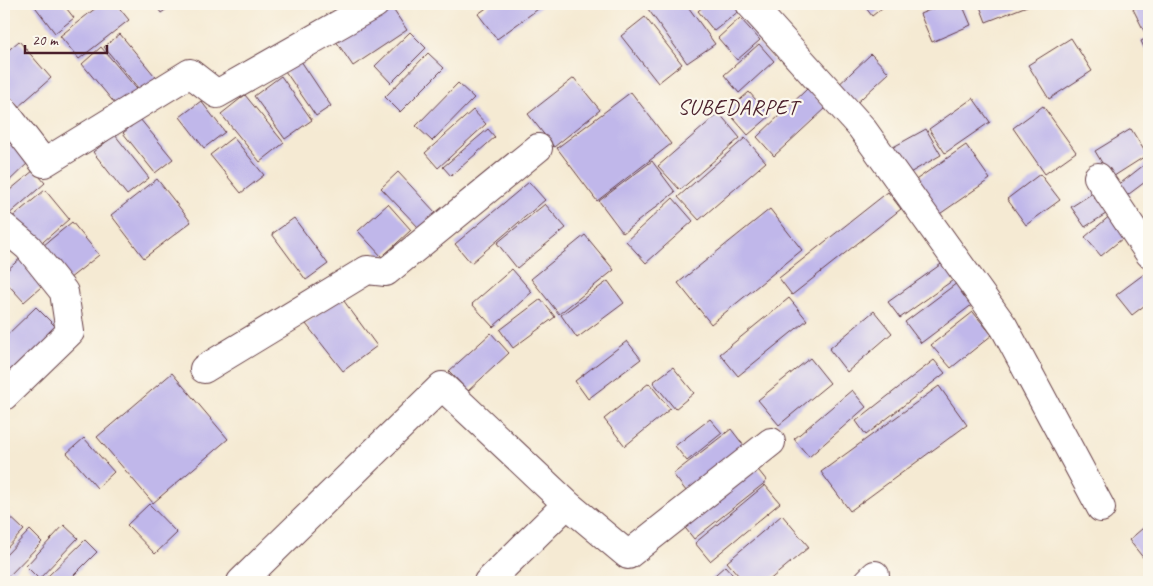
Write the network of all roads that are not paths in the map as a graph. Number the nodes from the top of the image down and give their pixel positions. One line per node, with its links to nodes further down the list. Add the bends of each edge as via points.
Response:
1 (375, 4): 3 (street, via 217,94 190,73 44,163)
2 (750, 4): 12 (street, via 861,127 1004,327)
3 (4, 110)
4 (538, 148): 8 (street, via 386,272 367,270)
5 (1098, 177): 7 (street)
6 (4, 227): 9 (street, via 28,247 64,292 70,332)
7 (1149, 253)
8 (204, 369)
9 (4, 396)
10 (771, 442): 11 (street, via 628,555)
11 (567, 504): 13 (street, via 442,386); 14 (street)
12 (1101, 508)
13 (240, 582)
14 (488, 582)

